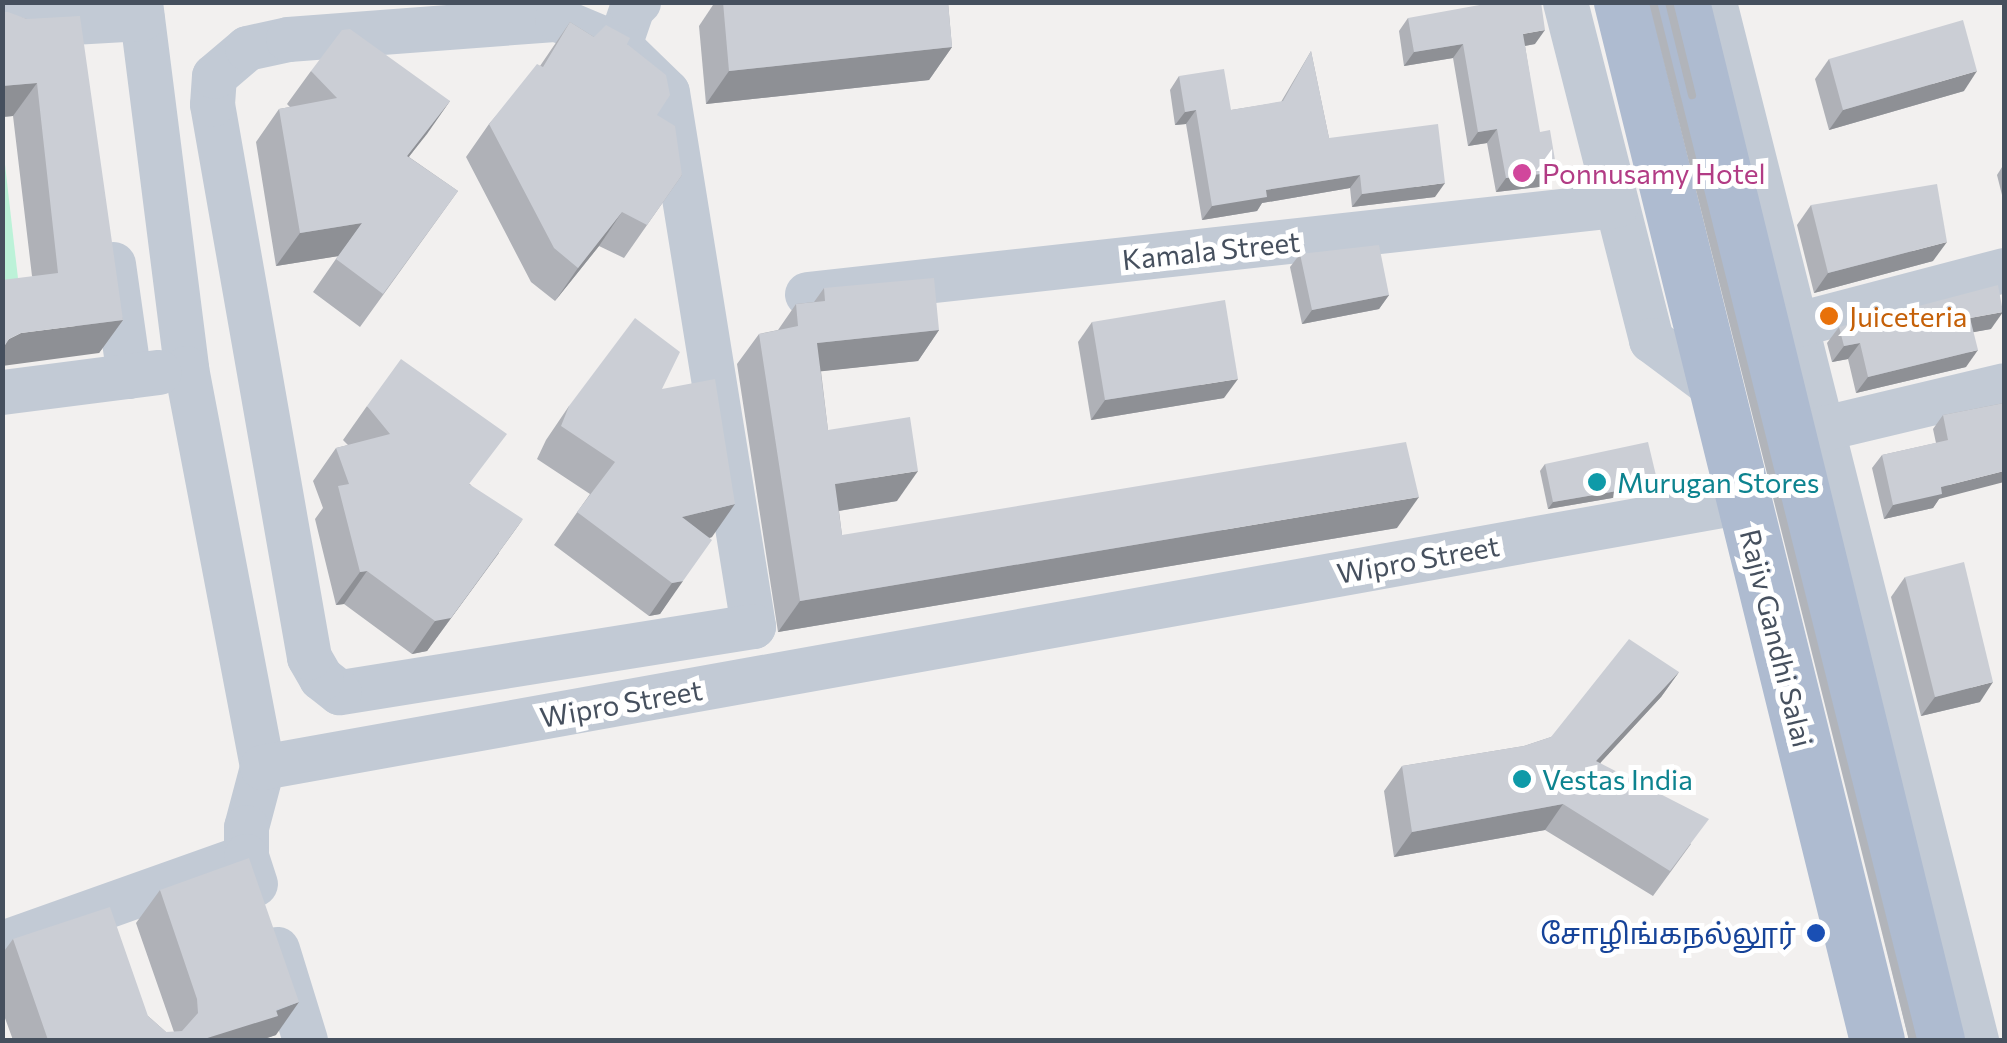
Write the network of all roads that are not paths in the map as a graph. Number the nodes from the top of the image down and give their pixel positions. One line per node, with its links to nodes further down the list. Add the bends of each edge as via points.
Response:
1 (638, 2): 8 (street)
2 (1564, 2): 9 (street)
3 (1621, 2): 17 (main road, Rajiv Gandhi Salai)
4 (1682, 2): 28 (main road, Rajiv Gandhi Salai)
5 (1714, 2): 13 (street)
6 (141, 10): 7 (street, via 82,41); 14 (street)
7 (2, 26)
8 (619, 45): 21 (street, via 666,92); 21 (street, via 557,18 247,48 214,76 212,104 308,657 339,692 368,691)
9 (1616, 205): 12 (street, Kamala Street); 17 (street, via 1651,340)
10 (106, 218): 15 (street)
11 (2004, 270): 13 (street)
12 (806, 294)
13 (1794, 325): 19 (street)
14 (186, 368): 15 (street); 23 (street)
15 (129, 376): 18 (street)
16 (2004, 385): 19 (street)
17 (1714, 387): 20 (main road, Rajiv Gandhi Salai)
18 (2, 392)
19 (1820, 430): 29 (street)
20 (1742, 501): 22 (street, Wipro Street); 27 (main road, Rajiv Gandhi Salai)
21 (752, 626): 22 (street)
22 (762, 678): 23 (street, Wipro Street)
23 (262, 767): 24 (street, via 246,827)
24 (246, 856): 25 (street, via 109,924); 26 (street)
25 (2, 943)
26 (305, 1040)
27 (1877, 1040)
28 (1937, 1040)
29 (1976, 1040)

